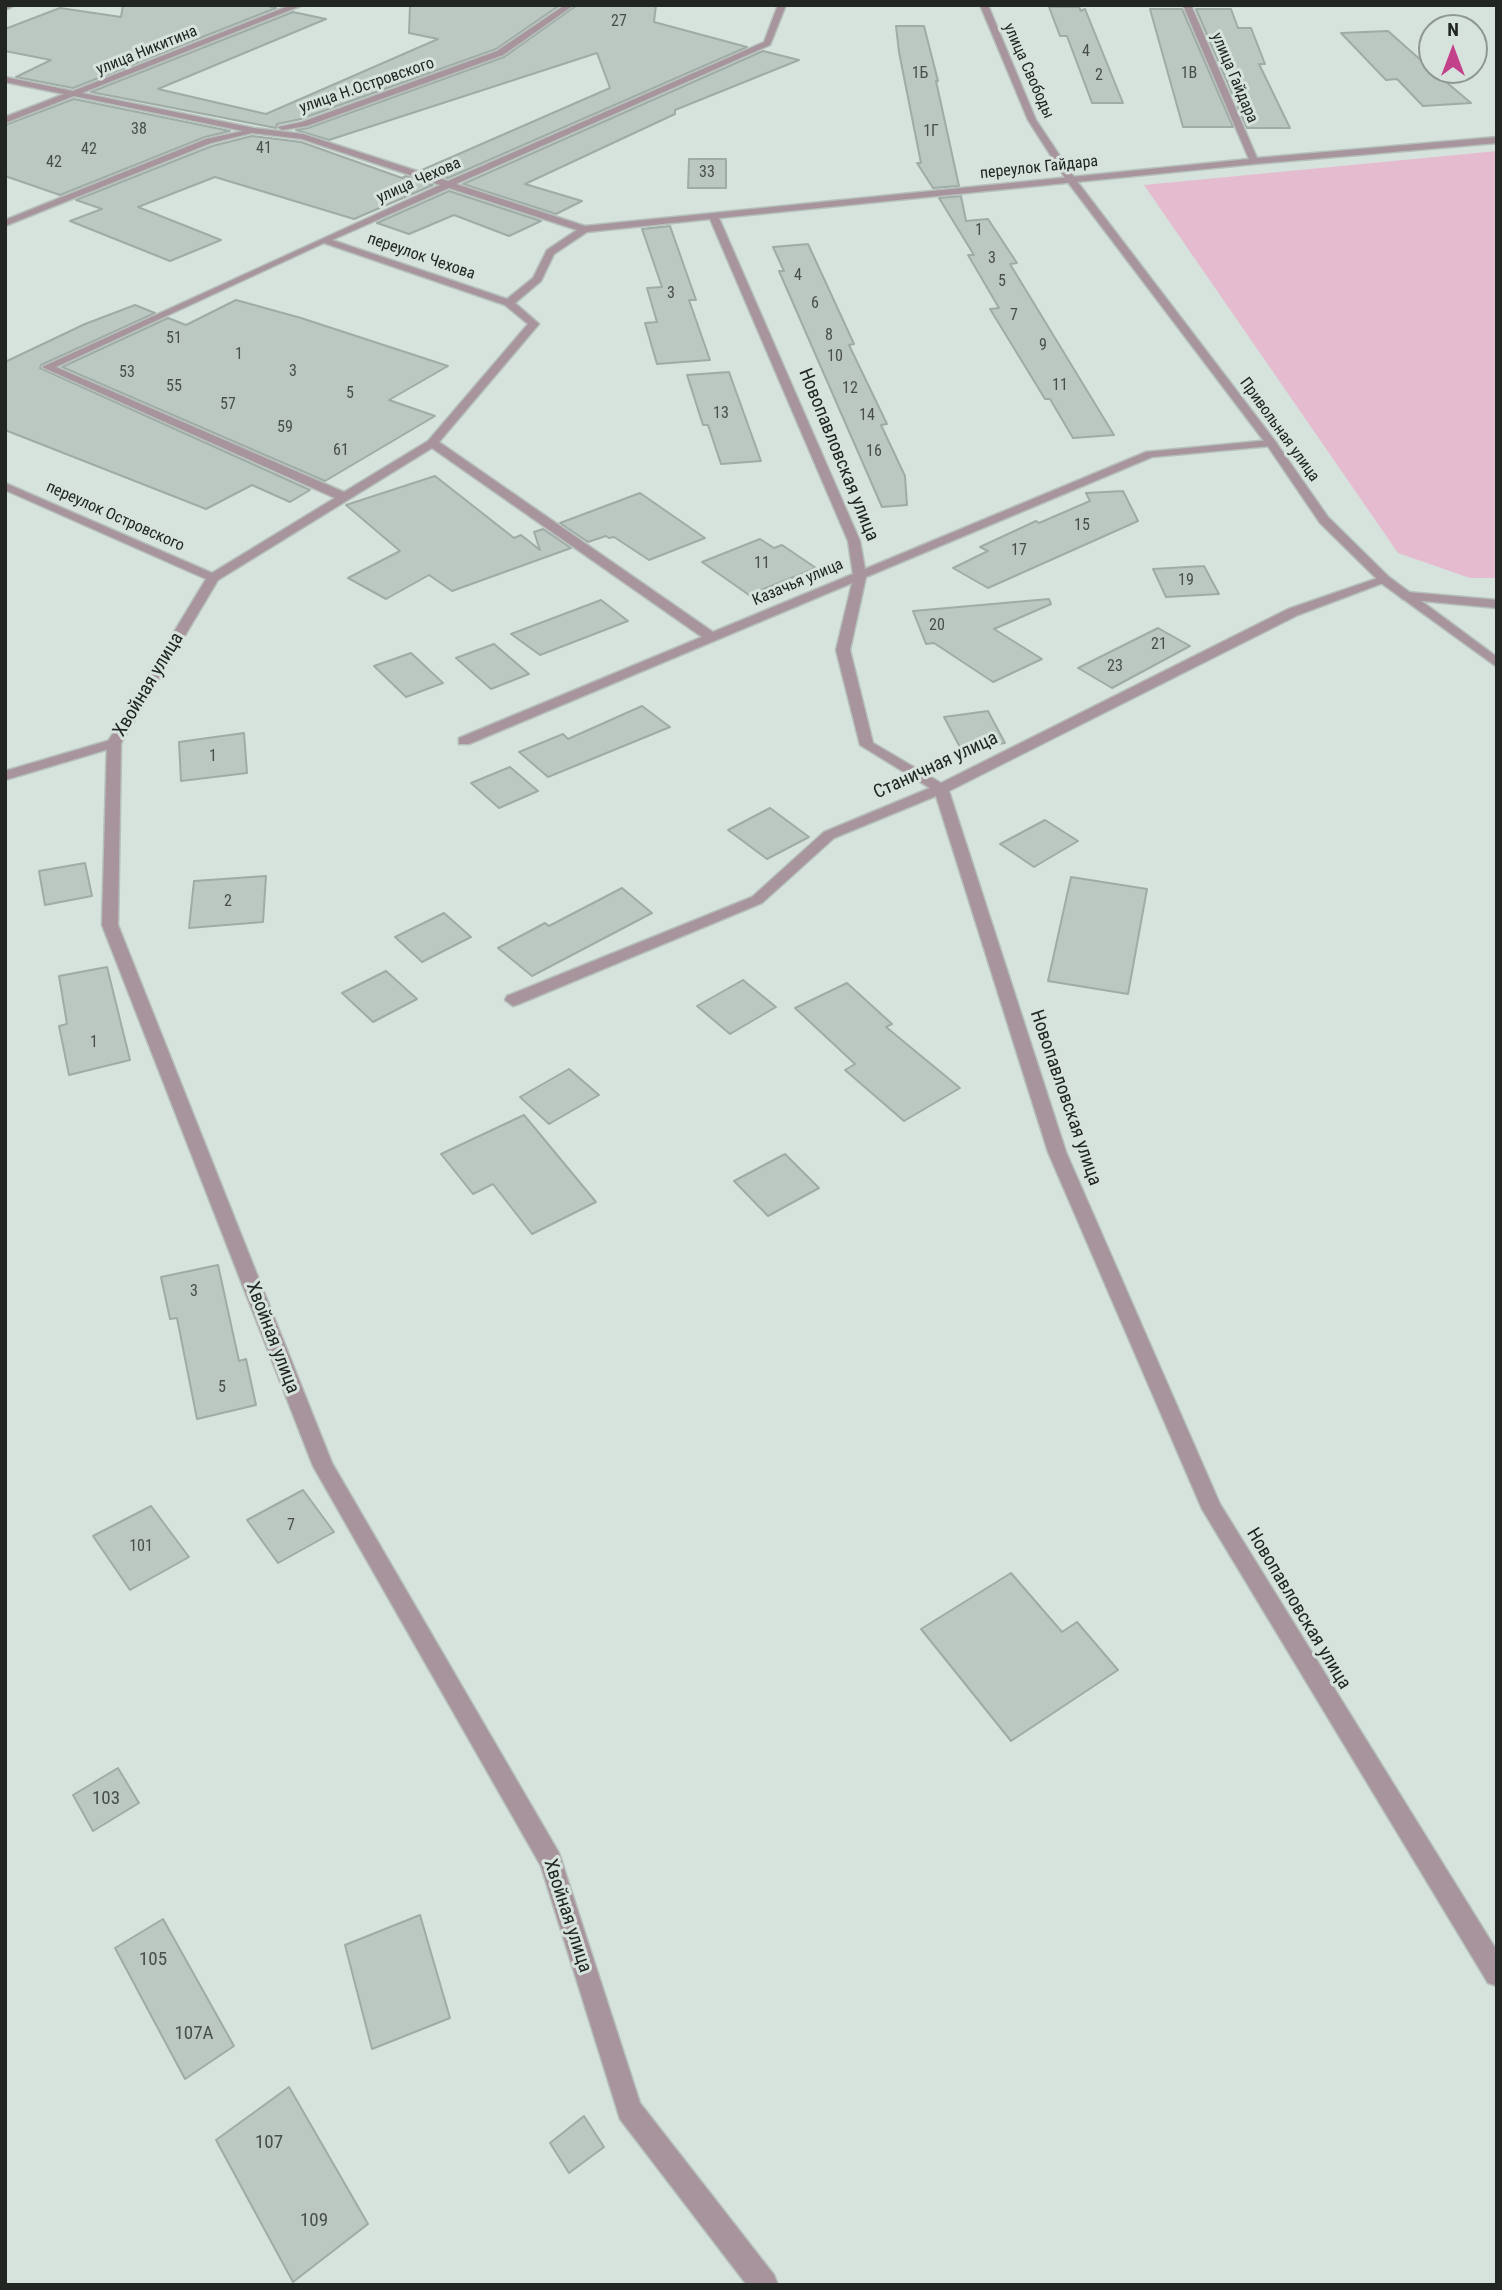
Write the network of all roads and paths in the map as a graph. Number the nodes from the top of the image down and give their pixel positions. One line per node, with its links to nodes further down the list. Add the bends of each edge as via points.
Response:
1 (12, 5): 7 (street)
2 (299, 5): 9 (street, улица Никитина)
3 (570, 5): 11 (street, улица Н.Островского, via 500,54 303,124)
4 (984, 5): 14 (street, улица Свободы, via 1032,120)
5 (1187, 5): 13 (street, улица Гайдара)
6 (780, 6): 15 (street, улица Чехова, via 767,43)
7 (5, 8)
8 (5, 79): 9 (street)
9 (78, 94): 10 (street, улица Никитина); 11 (street)
10 (5, 120)
11 (254, 131): 15 (street, via 303,137); 17 (street, улица Н.Островского, via 208,141)
12 (1497, 140): 13 (street, переулок Гайдара)
13 (1254, 161): 14 (street, переулок Гайдара)
14 (1072, 181): 16 (street, переулок Гайдара); 22 (street, Привольная улица)
15 (450, 184): 18 (street); 19 (street, улица Чехова)
16 (713, 216): 18 (street, переулок Гайдара); 25 (street, Новопавловская улица, via 854,541)
17 (5, 223)
18 (584, 229): 20 (street, via 550,252 537,279)
19 (323, 240): 20 (street, переулок Чехова); 24 (street, улица Чехова, via 47,367)
20 (509, 303): 21 (street, Хвойная улица, via 534,324)
21 (432, 443): 24 (street, Хвойная улица); 30 (street)
22 (1271, 443): 25 (street, Казачья улица, via 1150,454); 27 (street, Привольная улица, via 1324,520)
23 (5, 486): 26 (street, переулок Островского)
24 (344, 497): 26 (street, Хвойная улица)
25 (860, 575): 30 (street, Казачья улица); 35 (street, Новопавловская улица, via 843,650 867,745)
26 (213, 578): 33 (street, Хвойная улица)
27 (1385, 580): 28 (street, Привольная улица); 35 (street, Станичная улица, via 1293,612)
28 (1407, 596): 29 (street); 31 (street, Привольная улица)
29 (1497, 604)
30 (713, 638): 32 (street, Казачья улица)
31 (1497, 663)
32 (464, 741)
33 (114, 743): 34 (street); 38 (street, Хвойная улица, via 110,925 323,1466 551,1861 629,2110)
34 (5, 776)
35 (941, 789): 36 (street, Станичная улица, via 829,835 757,900); 37 (street, Новопавловская улица, via 1057,1152 1212,1509)
36 (513, 1000)
37 (1497, 1974)
38 (764, 2285)

